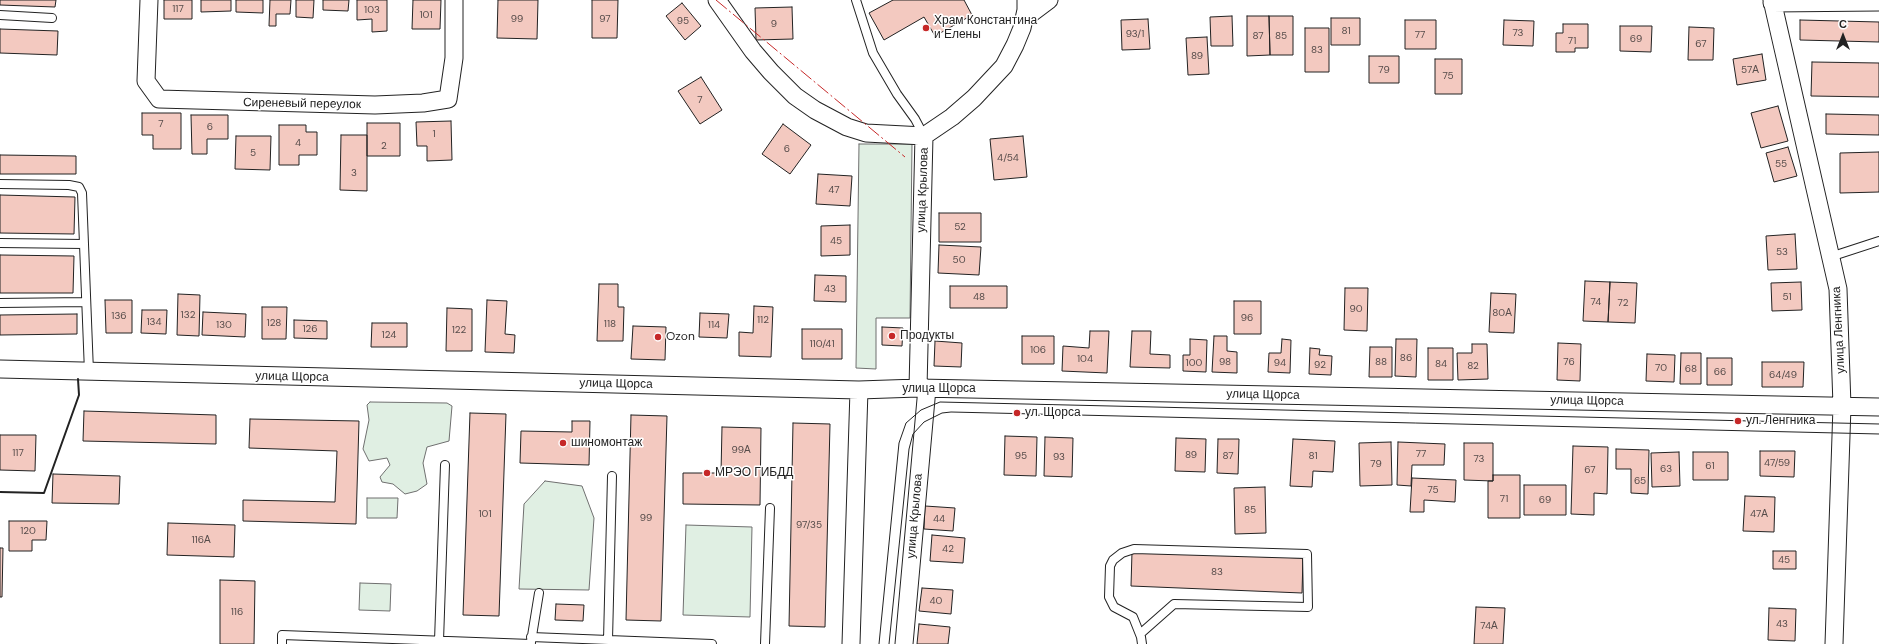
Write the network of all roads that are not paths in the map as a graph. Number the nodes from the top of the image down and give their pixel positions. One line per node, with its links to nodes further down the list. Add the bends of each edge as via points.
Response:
1 (149, 0): 2 (street, Сиреневый переулок, via 146,81 159,99 375,105 448,99 454,58)
2 (454, 0)
3 (718, 0): 12 (street, via 753,51 771,72 795,96 815,110 847,127 866,132)
4 (856, 0): 12 (lane, via 873,53)
5 (1026, 0): 11 (street)
6 (1049, 0): 11 (street)
7 (1772, 2): 8 (street); 17 (street, улица Ленгника)
8 (1879, 2)
9 (0, 15): 10 (lane)
10 (52, 18)
11 (1025, 18): 12 (street, via 1004,66 952,117)
12 (924, 136): 22 (street, улица Крылова)
13 (0, 184): 16 (lane, via 69,184 79,187 82,193)
14 (1879, 241): 17 (lane)
15 (0, 243): 16 (lane)
16 (84, 244): 18 (lane)
17 (1830, 257): 24 (street, улица Ленгника, via 1838,289)
18 (86, 302): 19 (lane); 21 (lane)
19 (0, 303)
20 (0, 369): 21 (street, улица Щорса)
21 (89, 372): 23 (street, улица Щорса)
22 (922, 388): 23 (street, улица Щорса); 24 (street, улица Щорса); 38 (street, улица Крылова)
23 (859, 390): 37 (street)
24 (1842, 406): 25 (street, улица Щорса); 40 (street, улица Ленгника)
25 (1879, 407)
26 (445, 464): 32 (lane)
27 (612, 476): 31 (lane)
28 (770, 508): 36 (lane)
29 (538, 593): 33 (lane)
30 (1140, 634): 30 (lane, via 1133,617 1114,607 1109,597 1110,566 1122,553 1134,549 1307,554 1308,608 1174,604); 39 (lane)
31 (608, 640): 33 (lane); 35 (lane)
32 (439, 641): 33 (lane); 34 (lane, via 282,635)
33 (531, 641)
34 (282, 644)
35 (712, 644)
36 (765, 644)
37 (851, 644)
38 (904, 644)
39 (1142, 644)
40 (1834, 644)

